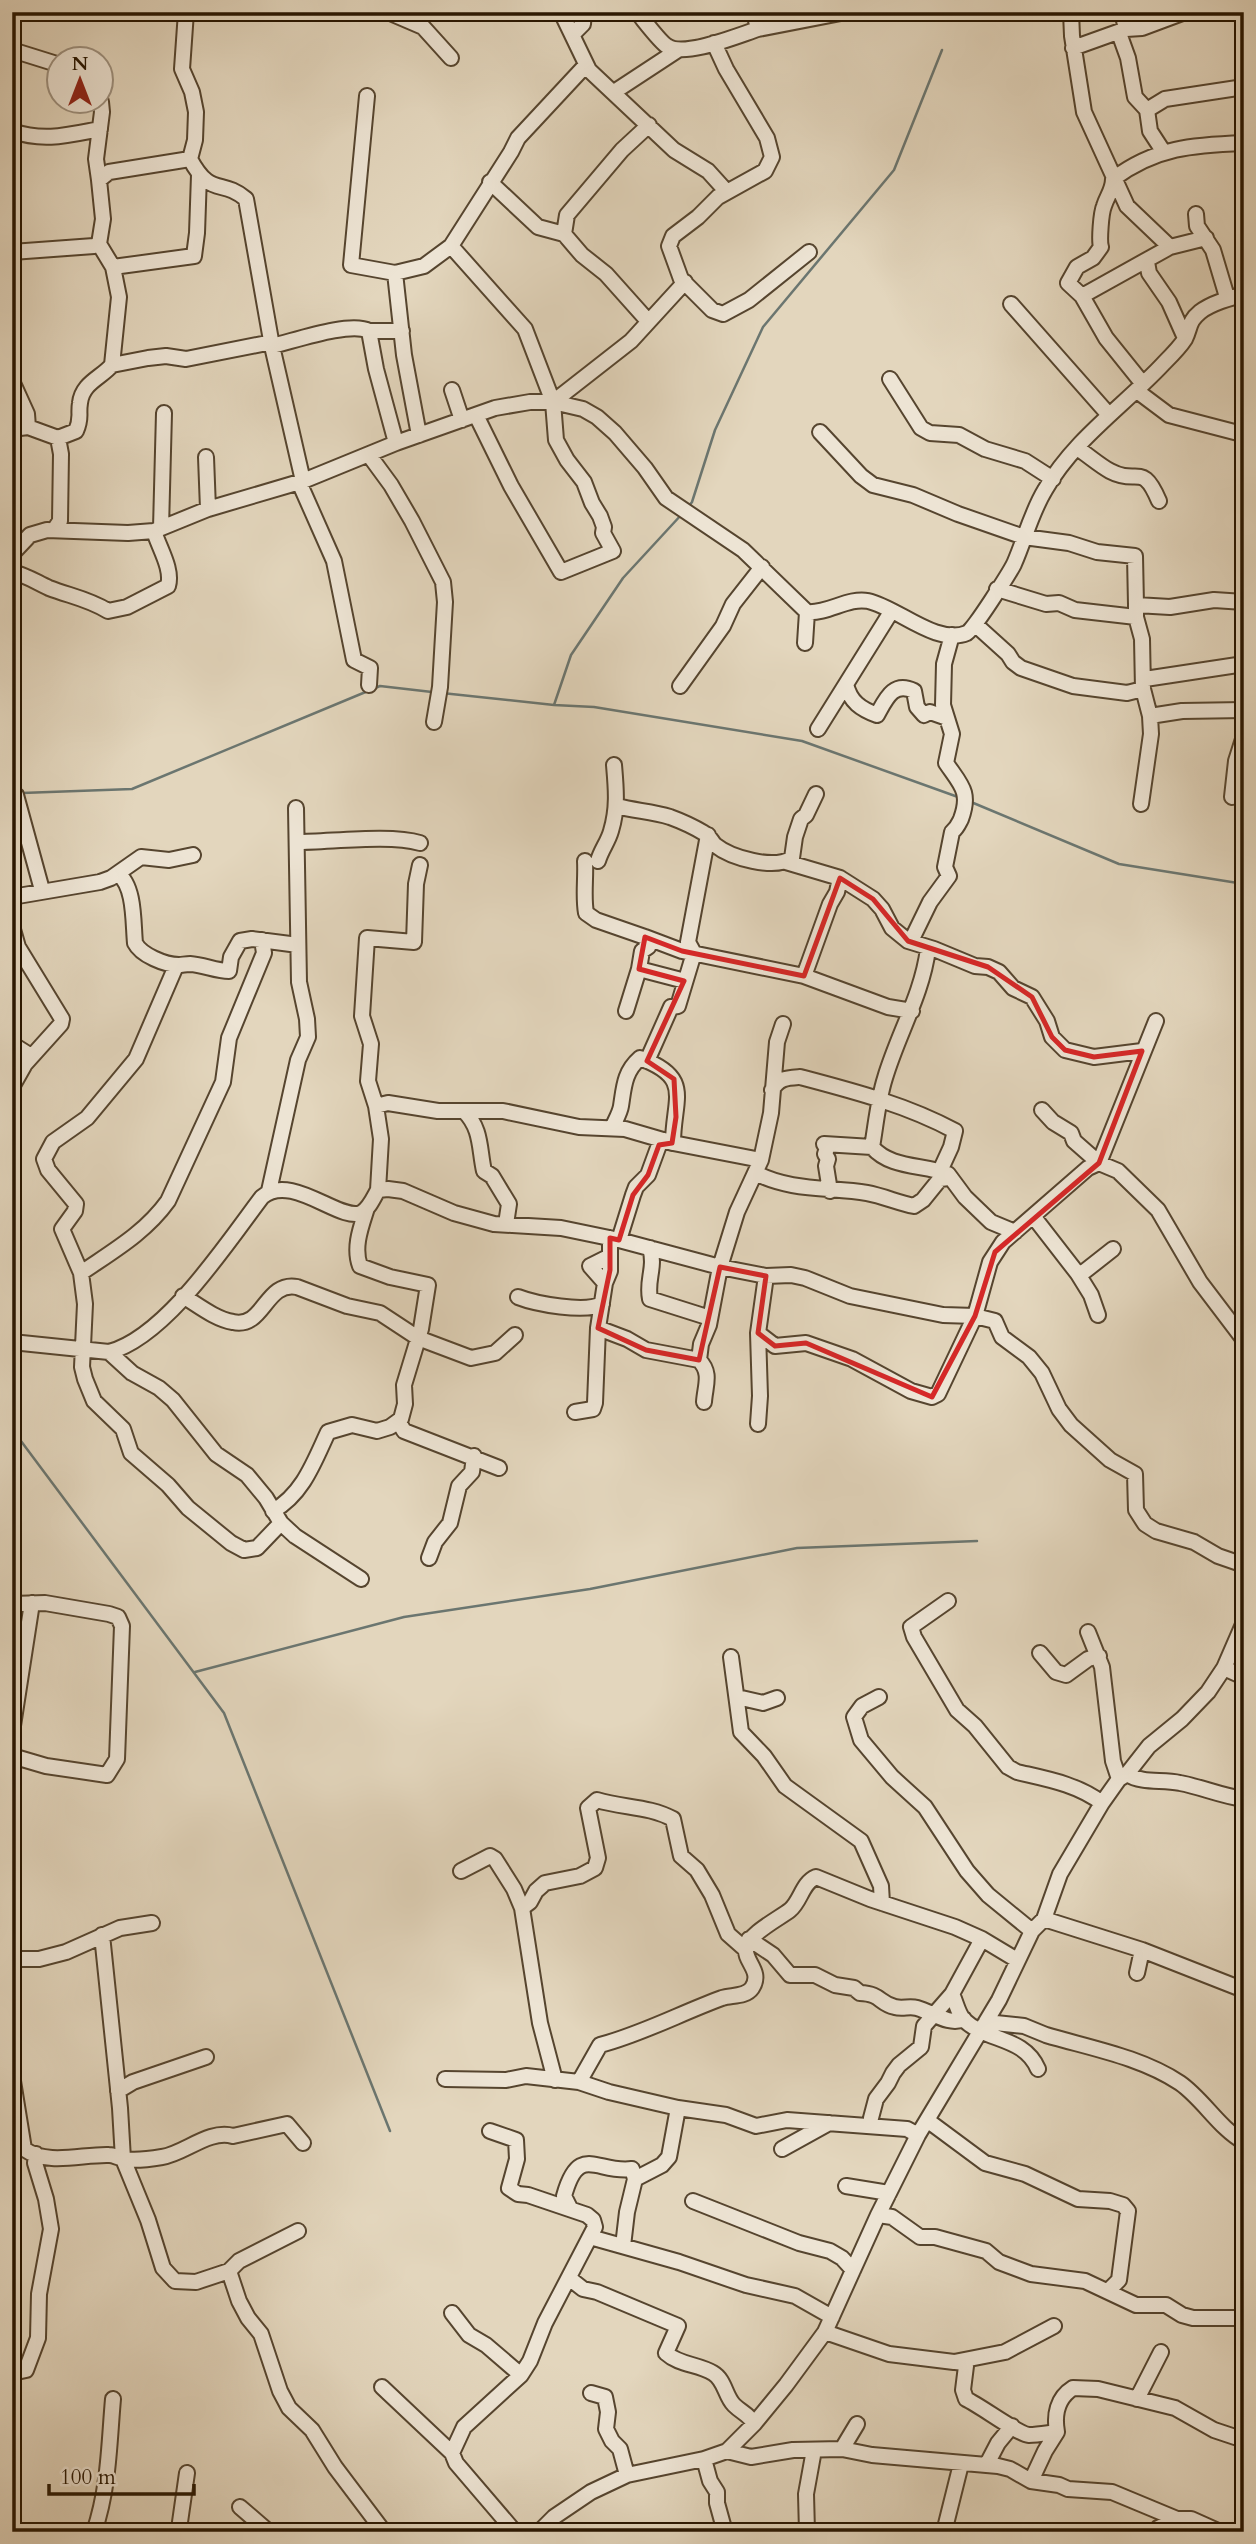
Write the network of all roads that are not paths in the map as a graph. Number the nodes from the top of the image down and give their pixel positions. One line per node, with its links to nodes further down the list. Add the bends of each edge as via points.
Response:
1 (186, 12): 31 (street, via 182,69 195,112)
2 (388, 12): 18 (street, via 423,27)
3 (561, 12): 13 (street)
4 (584, 12): 13 (street, via 583,24)
5 (637, 12): 17 (street, via 666,46)
6 (754, 12): 11 (street)
7 (846, 12): 11 (street)
8 (1071, 12): 15 (street)
9 (1122, 12): 12 (street)
10 (1185, 12): 12 (street)
11 (758, 29): 14 (street)
12 (1123, 31): 15 (street); 24 (street, via 1135,97)
13 (573, 34): 20 (street)
14 (714, 43): 17 (street); 36 (street, via 767,138 772,157 765,171)
15 (1073, 48): 33 (street, via 1084,112)
16 (12, 50): 19 (street)
17 (678, 50): 22 (street)
18 (451, 58)
19 (46, 61)
20 (586, 65): 22 (street); 35 (street, via 518,138)
21 (1244, 87): 24 (street, via 1166,99)
22 (614, 92): 26 (street)
23 (368, 96): 47 (street, via 351,265)
24 (1147, 110): 30 (street, via 1150,131)
25 (100, 116): 27 (street)
26 (649, 125): 36 (street, via 674,150 708,171); 38 (street, via 567,215)
27 (100, 129): 28 (street, via 31,138); 34 (street)
28 (12, 131)
29 (1244, 143): 30 (street)
30 (1163, 151): 33 (street)
31 (190, 159): 32 (street); 34 (street, via 109,172)
32 (199, 174): 46 (street, via 194,256); 57 (street, via 210,185 246,199)
33 (1113, 179): 42 (street, via 1130,209); 50 (street, via 1102,209 1101,247 1077,267 1068,283)
34 (99, 180): 40 (street, via 103,219)
35 (490, 183): 38 (street, via 538,227); 41 (street)
36 (727, 192): 48 (street, via 673,236 671,254)
37 (1196, 214): 39 (street)
38 (564, 234): 53 (street)
39 (1206, 238): 42 (street); 51 (street)
40 (99, 244): 43 (street); 46 (street)
41 (451, 246): 47 (street, via 424,266); 63 (street, via 525,329)
42 (1170, 247): 45 (street)
43 (12, 252)
44 (809, 252): 48 (street, via 749,300 723,314 712,310)
45 (1147, 262): 50 (street); 56 (street)
46 (113, 267): 58 (street, via 119,297)
47 (395, 273): 55 (street)
48 (685, 282): 53 (street)
49 (1244, 295): 51 (street)
50 (1082, 296): 61 (street)
51 (1227, 297): 56 (street, via 1201,310 1189,323)
52 (1011, 304): 65 (street)
53 (648, 321): 63 (street, via 631,341)
54 (369, 331): 55 (street); 57 (street, via 346,329); 73 (street)
55 (402, 331): 71 (street)
56 (1185, 338): 61 (street)
57 (272, 344): 58 (street, via 186,359 166,356); 78 (street)
58 (112, 365): 72 (street, via 85,390 76,431)
59 (890, 379): 77 (street, via 921,428 959,435 1025,461)
60 (12, 381): 67 (street)
61 (1140, 387): 65 (street); 70 (street, via 1169,415)
62 (452, 390): 66 (street)
63 (553, 402): 66 (street, via 495,408); 66 (street, via 556,440 584,482 613,551 561,572); 85 (street, via 597,416 666,498)
64 (164, 413): 82 (street)
65 (1108, 415): 74 (street)
66 (469, 418): 71 (street)
67 (28, 427): 68 (street); 72 (street)
68 (12, 429)
69 (820, 432): 83 (street, via 873,485 913,495)
70 (1242, 434)
71 (419, 435): 73 (street)
72 (58, 438): 81 (street, via 60,521)
73 (396, 443): 75 (street)
74 (1076, 448): 77 (street); 79 (street, via 1110,471 1146,477)
75 (369, 455): 78 (street); 103 (street, via 412,521 443,582 440,687)
76 (206, 457): 80 (street)
77 (1053, 479): 83 (street)
78 (301, 482): 80 (street); 98 (street, via 334,561 354,660 370,667)
79 (1159, 501)
80 (208, 509): 82 (street)
81 (54, 530): 82 (street); 84 (street, via 30,535)
82 (157, 530): 86 (street, via 170,583 127,607 108,611 91,600)
83 (1024, 537): 87 (street, via 1013,567); 89 (street, via 1135,556)
84 (12, 554)
85 (762, 567): 90 (street); 99 (street)
86 (12, 572)
87 (997, 589): 89 (street, via 1074,610); 92 (street)
88 (1244, 602): 89 (street, via 1214,600)
89 (1136, 611): 97 (street)
90 (807, 612): 91 (street, via 820,614 868,601); 94 (street)
91 (891, 612): 93 (street); 96 (street)
92 (977, 626): 93 (street, via 968,633); 97 (street, via 1021,668 1073,686 1126,692)
93 (952, 635): 102 (street, via 944,664)
94 (805, 643)
95 (1244, 664): 97 (street)
96 (846, 684): 102 (street, via 848,694 862,710 877,715 889,693 905,687 914,691 924,715 930,712); 104 (street)
97 (1144, 684): 101 (street)
98 (369, 685)
99 (680, 686)
100 (1244, 710): 101 (street, via 1182,710)
101 (1150, 716): 110 (street)
102 (947, 718): 126 (street, via 952,734 946,763 967,804 952,832 945,867 949,876)
103 (434, 722)
104 (818, 729)
105 (1244, 736): 109 (street)
106 (614, 765): 111 (street)
107 (816, 793): 117 (street, via 801,819 792,858)
108 (16, 795): 121 (street)
109 (1232, 797)
110 (1142, 804)
111 (617, 806): 113 (street, via 672,818); 124 (street, via 610,834 586,876 586,913)
112 (296, 808): 114 (street)
113 (708, 835): 117 (street, via 736,856 762,864); 129 (street, via 688,942)
114 (297, 842): 115 (street); 127 (street)
115 (420, 843)
116 (193, 855): 119 (street, via 169,860 141,857)
117 (786, 862): 120 (street)
118 (420, 865): 145 (street, via 414,942 367,938 362,1016 371,1044 368,1081)
119 (118, 874): 121 (street, via 100,882); 130 (street, via 125,879 139,950)
120 (840, 878): 126 (street, via 873,899 892,928); 132 (street)
121 (42, 890): 122 (street)
122 (12, 897)
123 (12, 926): 140 (street, via 18,947 62,1018)
124 (645, 937): 129 (street); 131 (street, via 648,947 642,951)
125 (262, 940): 127 (street); 130 (street, via 240,941 229,971); 165 (street, via 264,953 229,1038 223,1082 168,1201 124,1246)
126 (911, 941): 128 (street)
127 (298, 945): 154 (street, via 308,1037 298,1060)
128 (928, 949): 134 (street); 139 (street, via 999,972 1013,988 1032,997 1052,1037 1065,1049 1094,1057)
129 (694, 953): 132 (street); 133 (street)
130 (176, 966): 165 (street, via 136,1059 87,1118 53,1142 44,1158 48,1170 76,1204 62,1229)
131 (639, 969): 133 (street); 135 (street)
132 (804, 976): 134 (street, via 888,1007)
133 (685, 981): 141 (street, via 678,1006 671,1007)
134 (912, 1011): 144 (street)
135 (626, 1012)
136 (1156, 1021): 139 (street)
137 (783, 1024): 143 (street)
138 (12, 1044): 140 (street)
139 (1142, 1051): 151 (street)
140 (32, 1056): 142 (street)
141 (647, 1061): 148 (street, via 640,1058 629,1069); 149 (street, via 666,1071 677,1086)
142 (12, 1087)
143 (772, 1090): 144 (street, via 783,1078 800,1077); 152 (street)
144 (878, 1100): 150 (street); 153 (street, via 955,1131)
145 (376, 1106): 147 (street, via 388,1103); 155 (street, via 381,1139)
146 (1042, 1110): 151 (street)
147 (464, 1111): 148 (street, via 503,1111 579,1127); 159 (street, via 477,1129 484,1171 509,1204)
148 (612, 1128): 149 (street)
149 (669, 1142): 152 (street); 161 (street, via 659,1145)
150 (872, 1147): 153 (street, via 879,1156); 156 (street, via 824,1144)
151 (1099, 1163): 158 (street); 178 (street, via 1118,1171 1158,1210 1200,1282)
152 (758, 1167): 156 (street, via 769,1181); 164 (street)
153 (945, 1175): 156 (street, via 914,1206 868,1193); 160 (street, via 991,1222)
154 (269, 1191): 157 (street, via 300,1194 351,1213); 168 (street)
155 (378, 1191): 157 (street); 159 (street, via 403,1191 454,1213)
156 (830, 1191)
157 (367, 1208): 177 (street, via 356,1256 360,1266 428,1285)
158 (1033, 1216): 160 (street); 166 (street)
159 (506, 1224): 161 (street, via 561,1228)
160 (1015, 1232): 172 (street, via 990,1262)
161 (615, 1239): 162 (street); 170 (street, via 608,1257 590,1266 605,1283)
162 (650, 1248): 164 (street); 173 (street, via 650,1299)
163 (1113, 1249): 166 (street)
164 (720, 1266): 167 (street); 173 (street)
165 (81, 1273): 180 (street)
166 (1078, 1274): 171 (street)
167 (766, 1276): 172 (street, via 798,1277 850,1296 943,1315); 175 (street)
168 (183, 1296): 177 (street, via 222,1319 247,1323 267,1300 290,1286 380,1313); 181 (street, via 160,1321 123,1348)
169 (518, 1297): 170 (street, via 553,1306)
170 (602, 1304): 174 (street)
171 (1098, 1315)
172 (975, 1316): 175 (street, via 932,1397 911,1391 852,1359 806,1343 775,1346); 191 (street, via 995,1321 1002,1337 1042,1373 1071,1425 1110,1461 1135,1474 1136,1510 1145,1524)
173 (710, 1318): 182 (street)
174 (598, 1328): 182 (street, via 646,1350); 184 (street, via 595,1403 593,1409)
175 (758, 1333): 186 (street)
176 (515, 1335): 177 (street, via 495,1353 471,1358)
177 (418, 1338): 185 (street)
178 (1244, 1340)
179 (12, 1342): 180 (street)
180 (85, 1350): 181 (street); 189 (street, via 82,1367 94,1401 123,1429 131,1453 188,1508 244,1550 257,1548)
181 (109, 1352): 189 (street, via 173,1400 216,1454 253,1482)
182 (699, 1360): 183 (street, via 708,1381)
183 (704, 1402)
184 (575, 1412)
185 (398, 1422): 187 (street, via 404,1431); 189 (street, via 377,1431 352,1425 328,1432 296,1493)
186 (758, 1424)
187 (474, 1457): 188 (street); 190 (street, via 472,1472 459,1486 450,1523)
188 (499, 1468)
189 (277, 1517): 192 (street, via 295,1536)
190 (429, 1558)
191 (1244, 1565)
192 (360, 1579)
193 (948, 1601): 210 (street, via 911,1627 957,1710 1008,1767 1075,1787)
194 (32, 1603): 195 (street); 206 (street); 207 (street, via 109,1614 121,1621 117,1759 107,1775 98,1775)
195 (12, 1604)
196 (1244, 1622): 201 (street)
197 (1088, 1632): 199 (street)
198 (1040, 1653): 199 (street, via 1056,1672 1066,1675)
199 (1098, 1656): 208 (street, via 1113,1761)
200 (731, 1657): 203 (street)
201 (1224, 1668): 202 (street); 208 (street, via 1208,1692 1149,1746)
202 (1244, 1676)
203 (737, 1697): 204 (street, via 763,1703); 212 (street, via 741,1732 785,1786 861,1842 881,1886)
204 (776, 1698)
205 (879, 1698): 216 (street, via 862,1706 854,1717 861,1740 925,1807 988,1895)
206 (13, 1728)
207 (12, 1756)
208 (1123, 1777): 209 (street, via 1176,1782); 210 (street)
209 (1244, 1799)
210 (1102, 1803): 214 (street, via 1060,1874)
211 (461, 1871): 213 (street, via 490,1856 495,1859)
212 (882, 1903): 218 (street); 219 (street, via 816,1877 789,1911)
213 (522, 1908): 219 (street, via 545,1883 595,1868 598,1858 587,1808 597,1800 641,1807 673,1819 681,1856 702,1878 728,1934); 233 (street, via 540,2023)
214 (1045, 1919): 216 (street); 220 (street)
215 (152, 1923): 217 (street)
216 (1032, 1931): 222 (street)
217 (102, 1935): 221 (street, via 66,1952); 235 (street)
218 (982, 1939): 222 (street); 225 (street)
219 (747, 1944): 226 (street, via 774,1955 790,1975 815,1975 860,1993 875,1994 896,2007); 234 (street, via 755,1976 746,1993 600,2045)
220 (1142, 1950): 223 (street); 224 (street)
221 (12, 1959)
222 (1017, 1960): 228 (street)
223 (1137, 1973)
224 (1244, 1990)
225 (952, 1994): 226 (street); 227 (street)
226 (933, 2014): 227 (street); 237 (street, via 924,2026 921,2047 893,2073 876,2099)
227 (964, 2020): 228 (street)
228 (983, 2026): 230 (street, via 1026,2050); 238 (street); 242 (street, via 1033,2028 1157,2070 1181,2084)
229 (206, 2057): 235 (street, via 133,2081)
230 (1038, 2069)
231 (12, 2075): 245 (street, via 24,2149)
232 (444, 2079): 233 (street, via 526,2076)
233 (555, 2080): 234 (street)
234 (579, 2082): 236 (street)
235 (118, 2091): 246 (street)
236 (678, 2108): 239 (street, via 726,2115 756,2126 787,2120); 247 (street, via 669,2157)
237 (871, 2118)
238 (927, 2120): 241 (street); 259 (street, via 985,2163 1025,2174 1078,2199 1123,2205 1128,2211 1119,2280)
239 (831, 2122): 241 (street, via 907,2129); 244 (street)
240 (490, 2131): 251 (street, via 516,2140 517,2159 509,2188)
241 (918, 2135): 249 (street)
242 (1244, 2142)
243 (303, 2143): 246 (street, via 287,2124 205,2140 164,2157)
244 (782, 2149)
245 (36, 2154): 246 (street, via 54,2158 112,2154); 267 (street, via 51,2229 38,2338 26,2370)
246 (123, 2159): 257 (street, via 163,2268 175,2281 196,2282)
247 (635, 2179): 251 (street, via 632,2169 581,2165 573,2172 564,2196); 255 (street)
248 (846, 2186): 249 (street)
249 (889, 2193): 252 (street)
250 (693, 2201): 256 (street, via 799,2244 830,2251)
251 (570, 2208): 254 (street, via 593,2220)
252 (878, 2215): 256 (street); 259 (street, via 892,2217 920,2237 986,2251 999,2262 1031,2274 1085,2281)
253 (298, 2231): 257 (street, via 239,2261)
254 (590, 2237): 255 (street); 258 (street)
255 (623, 2246): 261 (street, via 795,2296)
256 (853, 2270): 261 (street)
257 (229, 2271): 293 (street, via 239,2301 261,2334 289,2408 312,2430)
258 (569, 2278): 268 (street); 273 (street, via 583,2289 678,2326 666,2353 713,2373 732,2404)
259 (1108, 2291): 262 (street, via 1136,2305 1166,2305 1193,2318)
260 (452, 2313): 268 (street, via 469,2335)
261 (832, 2317): 264 (street)
262 (1244, 2322)
263 (1054, 2326): 266 (street, via 1005,2353)
264 (825, 2332): 266 (street, via 889,2354); 273 (street)
265 (1161, 2352): 272 (street)
266 (954, 2362): 275 (street, via 967,2366 966,2399)
267 (12, 2373)
268 (521, 2375): 281 (street, via 464,2427)
269 (382, 2387): 281 (street)
270 (591, 2393): 286 (street, via 605,2397 606,2429 620,2449)
271 (113, 2399): 290 (street, via 108,2477)
272 (1137, 2399): 276 (street, via 1073,2388 1054,2415); 277 (street, via 1175,2408 1214,2430)
273 (754, 2424): 280 (street)
274 (858, 2424): 278 (street)
275 (1012, 2426): 276 (street, via 1030,2435); 284 (street)
276 (1057, 2432): 287 (street)
277 (1242, 2436)
278 (842, 2448): 279 (street); 283 (street)
279 (814, 2450): 280 (street, via 751,2457); 297 (street, via 806,2494)
280 (727, 2451): 282 (street)
281 (452, 2452): 294 (street, via 456,2463)
282 (704, 2459): 286 (street); 296 (street)
283 (961, 2464): 284 (street); 298 (street)
284 (987, 2464): 287 (street, via 1010,2469)
285 (187, 2473): 291 (street)
286 (627, 2475): 295 (street, via 591,2492)
287 (1031, 2481): 289 (street, via 1112,2492)
288 (240, 2507): 292 (street)
289 (1177, 2519): 299 (street); 300 (street, via 1191,2519)
290 (94, 2532)
291 (175, 2532)
292 (269, 2532)
293 (384, 2532)
294 (515, 2532)
295 (539, 2532)
296 (725, 2532)
297 (807, 2532)
298 (944, 2532)
299 (1154, 2532)
300 (1220, 2532)

